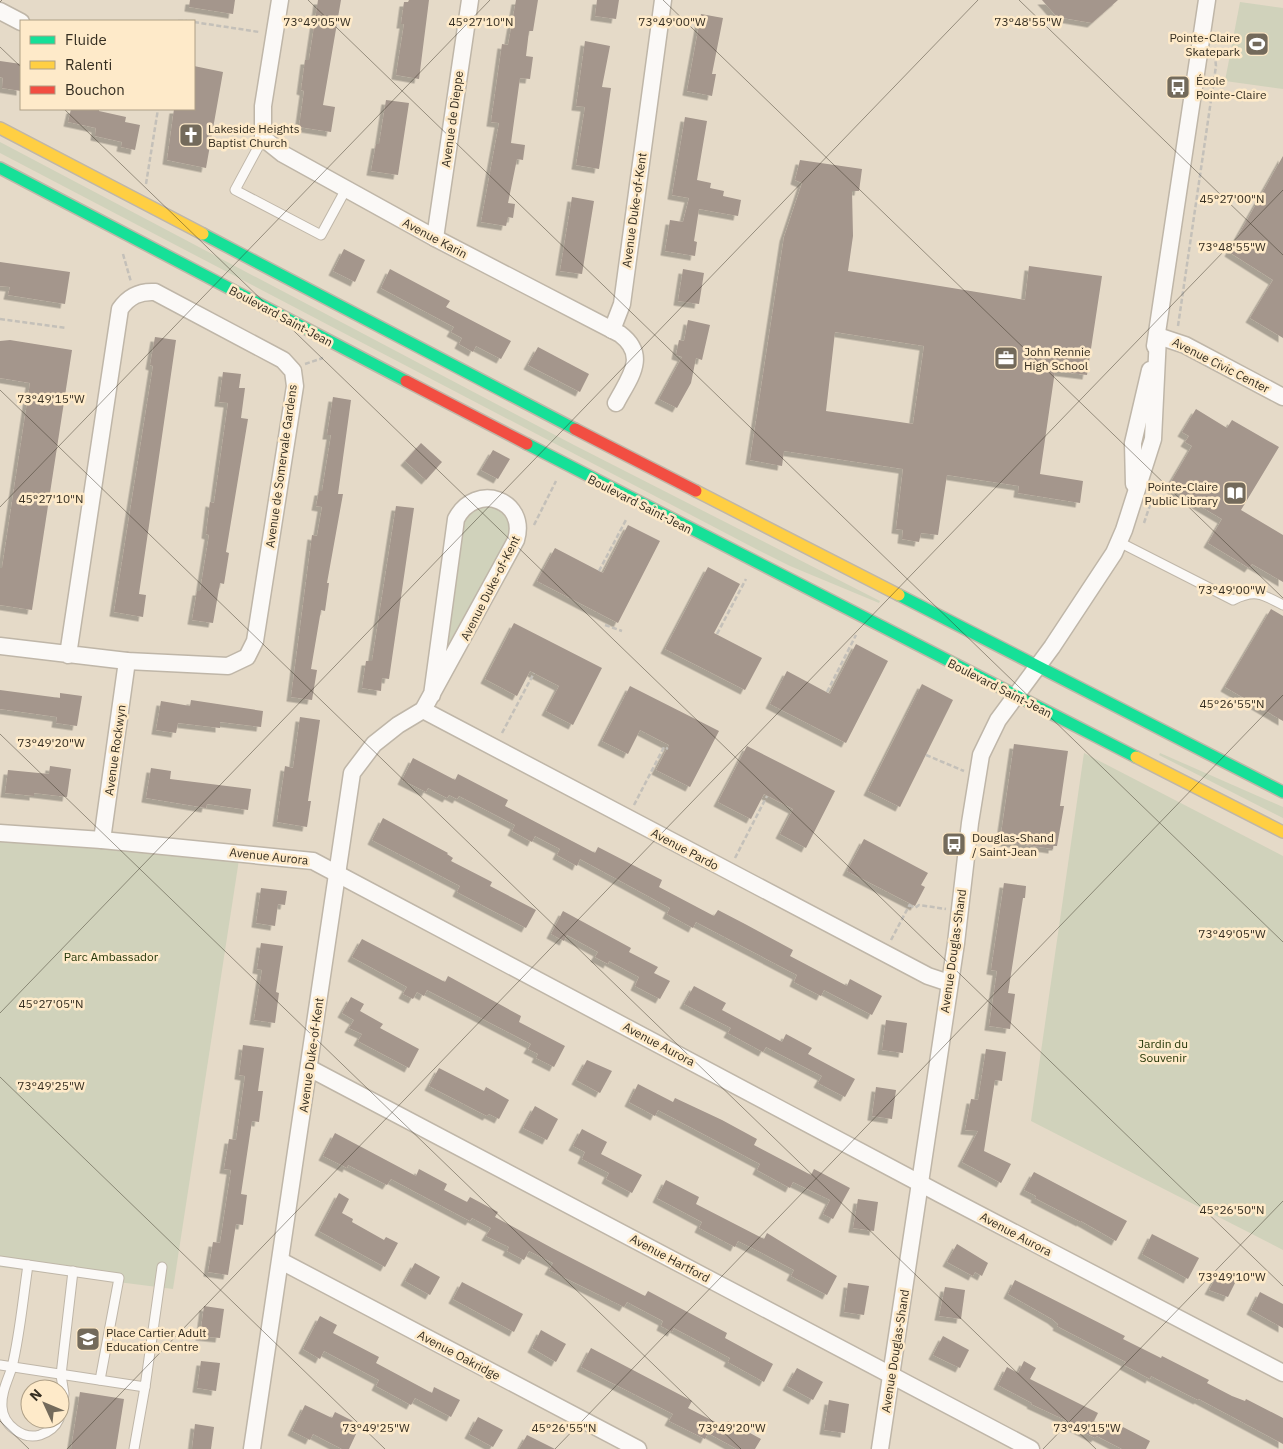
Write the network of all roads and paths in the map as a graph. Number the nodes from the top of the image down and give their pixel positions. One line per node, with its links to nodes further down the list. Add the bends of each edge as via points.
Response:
1 (280, 0): 12 (street, via 263,106)
2 (470, 0): 16 (street, Avenue de Dieppe)
3 (663, 0): 22 (street, Avenue Duke-of-Kent, via 622,304)
4 (1207, 0): 23 (street, Avenue Douglas-Shand)
5 (0, 11): 6 (street)
6 (20, 21)
7 (195, 22): 8 (path)
8 (266, 33)
9 (1213, 85): 21 (path)
10 (158, 110): 14 (path)
11 (0, 128): 42 (main road, via 572,428)
12 (263, 138): 15 (street, Avenue Karin, via 283,154); 15 (lane, via 236,190 322,235)
13 (0, 168): 46 (main road, Boulevard Saint-Jean)
14 (146, 188)
15 (346, 189): 16 (street, Avenue Karin)
16 (435, 238): 22 (street, Avenue Karin)
17 (124, 250): 18 (path)
18 (133, 286)
19 (0, 319): 20 (path)
20 (66, 328)
21 (1178, 328)
22 (612, 330): 27 (street, via 628,340 635,351 633,368)
23 (1158, 336): 26 (street, Avenue Civic Center, via 1185,345); 31 (street, Avenue Douglas-Shand, via 1151,446)
24 (325, 356): 25 (path)
25 (301, 365)
26 (1283, 397)
27 (616, 403)
28 (558, 478): 30 (path, Avenue Duke-of-Kent)
29 (629, 514): 32 (path)
30 (530, 533)
31 (1119, 542): 34 (lane, via 1233,600 1247,593 1257,593); 42 (street, Avenue Douglas-Shand)
32 (599, 571)
33 (748, 576): 38 (path)
34 (1283, 605)
35 (605, 625): 37 (path)
36 (858, 631): 44 (path)
37 (622, 632)
38 (717, 634)
39 (0, 646): 40 (street, Avenue de Somervale Gardens)
40 (68, 655): 41 (street, Avenue de Somervale Gardens); 41 (street, Avenue de Somervale Gardens, via 120,309 136,294 155,292 283,360 293,371 295,386 255,641 247,657 228,666)
41 (128, 661): 57 (street, Avenue Rockwyn)
42 (1038, 666): 46 (street, Avenue Douglas-Shand); 52 (main road)
43 (534, 673): 48 (path)
44 (826, 692)
45 (432, 695): 45 (street, Avenue Duke-of-Kent, via 516,540 519,528 515,516 508,506 493,498 474,500 456,519); 47 (street, Avenue Duke-of-Kent)
46 (1015, 696): 55 (main road, Boulevard Saint-Jean); 62 (street, Avenue Douglas-Shand, via 991,732 979,763)
47 (423, 710): 59 (street, Avenue Duke-of-Kent, via 374,744 352,773); 62 (street, Avenue Pardo, via 928,976)
48 (500, 737)
49 (668, 749): 54 (path, via 664,747)
50 (926, 755): 51 (path)
51 (965, 771)
52 (1283, 792)
53 (767, 796): 58 (path)
54 (633, 806)
55 (1283, 832)
56 (0, 833): 57 (street, Avenue Aurora)
57 (102, 840): 59 (street, Avenue Aurora, via 314,861)
58 (734, 860)
59 (336, 872): 63 (street, Avenue Duke-of-Kent); 64 (street, Avenue Aurora)
60 (947, 909): 61 (path, via 910,905)
61 (890, 942)
62 (949, 983): 64 (street, Avenue Douglas-Shand)
63 (309, 1068): 66 (street, Avenue Duke-of-Kent); 74 (street, Avenue Hartford)
64 (920, 1183): 72 (street, Avenue Aurora); 74 (street, Avenue Douglas-Shand)
65 (0, 1260): 67 (lane)
66 (280, 1261): 80 (street, Avenue Duke-of-Kent); 81 (street, Avenue Oakridge)
67 (28, 1265): 69 (lane); 71 (lane)
68 (162, 1267): 77 (lane)
69 (74, 1271): 73 (lane); 76 (lane, via 119,1278)
70 (0, 1365): 71 (lane)
71 (12, 1367): 73 (lane); 78 (lane, via 4,1386 4,1419 25,1436 38,1436)
72 (1283, 1373)
73 (61, 1375): 75 (lane); 76 (lane)
74 (891, 1375): 82 (street, Avenue Douglas-Shand); 83 (street, Avenue Hartford)
75 (62, 1379)
76 (100, 1380): 77 (lane)
77 (145, 1387): 79 (lane)
78 (54, 1429)
79 (134, 1449)
80 (252, 1449)
81 (638, 1449)
82 (880, 1449)
83 (1031, 1449)

